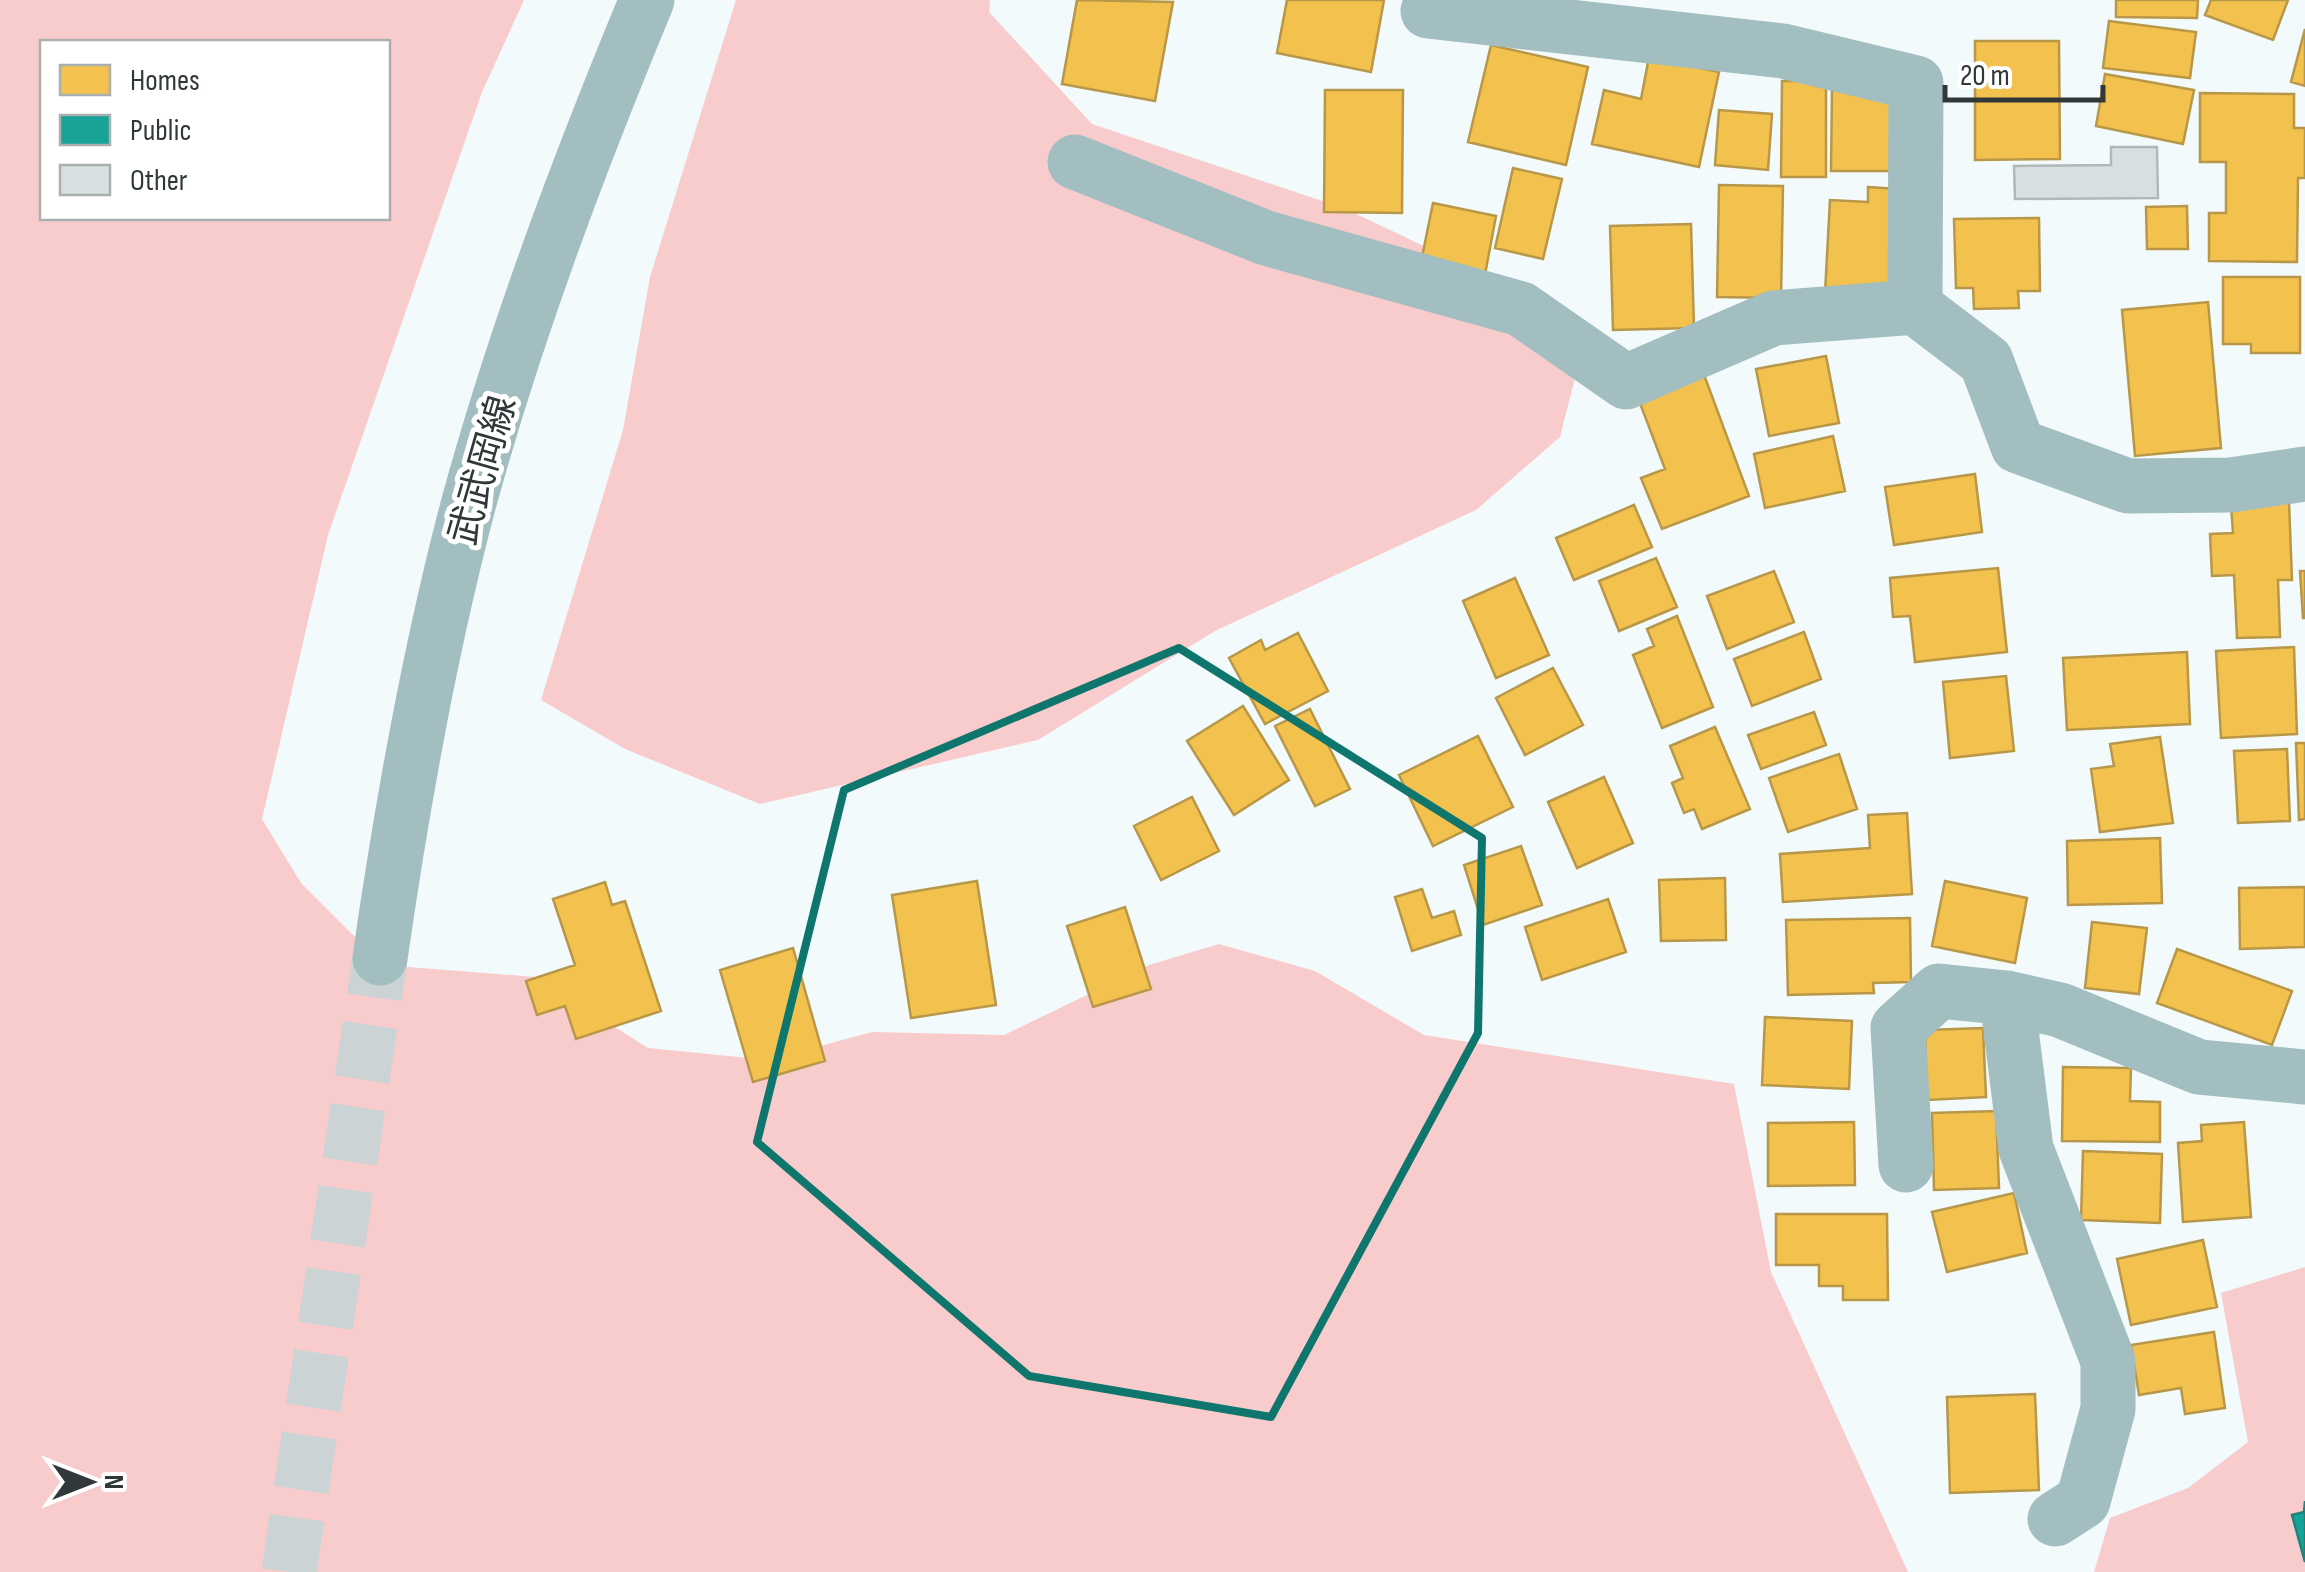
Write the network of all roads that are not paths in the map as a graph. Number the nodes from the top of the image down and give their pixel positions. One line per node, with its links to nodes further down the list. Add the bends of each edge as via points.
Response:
1 (647, 0): 6 (street, 武武岡線, via 587,145 470,502 402,808)
2 (1428, 11): 4 (street, via 1784,50 1916,83)
3 (1075, 162): 4 (street, via 1266,238 1522,310 1626,382 1774,318)
4 (1915, 307): 5 (street, via 1986,361 2018,446 2128,486 2230,485)
5 (2305, 474)
6 (380, 958)
7 (2007, 998): 8 (street, via 2060,1010 2199,1066); 9 (street, via 1938,991 1898,1028); 10 (street, via 2026,1149 2108,1362 2108,1410 2083,1501)
8 (2305, 1077)
9 (1906, 1165)
10 (2055, 1519)

